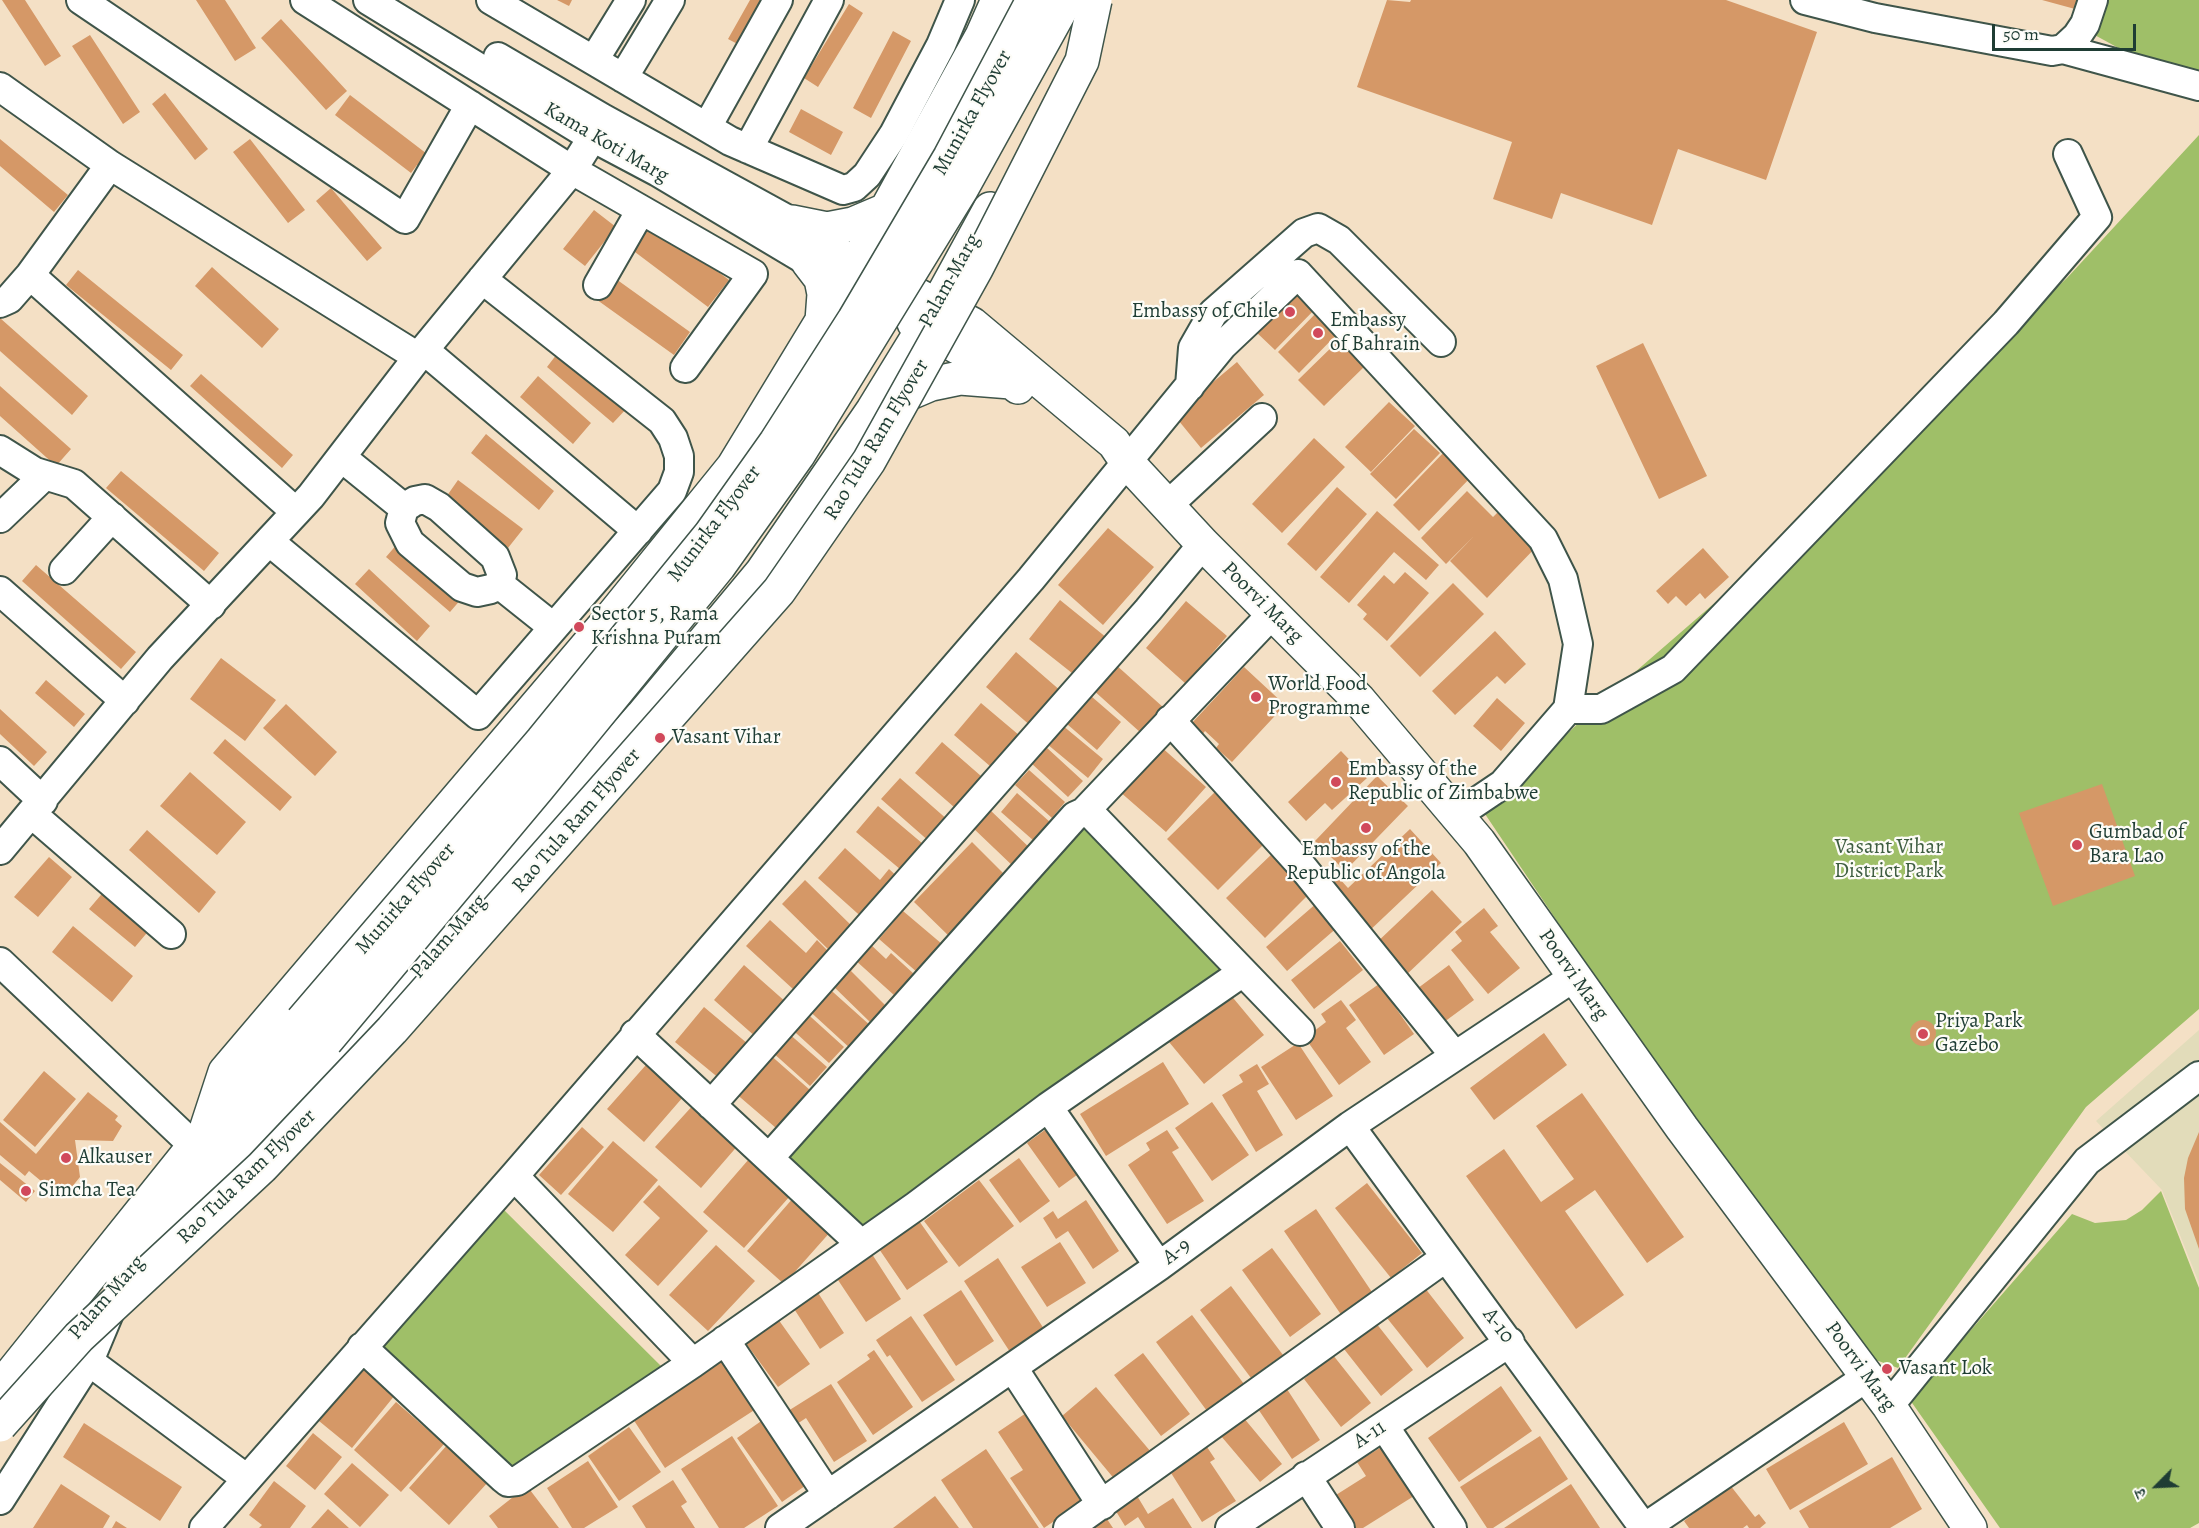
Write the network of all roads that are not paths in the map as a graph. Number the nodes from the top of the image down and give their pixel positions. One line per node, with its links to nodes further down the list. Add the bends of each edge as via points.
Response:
1 (81, 0): 22 (street, via 405,219)
2 (305, 0): 22 (street)
3 (368, 0): 24 (street, Kama Koti Marg)
4 (401, 0): 24 (street, Kama Koti Marg)
5 (631, 0): 18 (street)
6 (670, 0): 19 (street)
7 (778, 0): 23 (street)
8 (829, 0): 25 (street)
9 (960, 0): 25 (street, via 894,134 867,175 854,187 843,190)
10 (998, 0): 30 (main road, Palam Marg)
11 (1033, 0): 79 (main road, Munirka Flyover, bridge, via 950,157 854,320 776,442 710,535)
12 (1066, 0): 79 (main road, Munirka Flyover, bridge, via 962,188 840,390 719,566 538,788)
13 (1097, 0): 38 (main road, Palam Marg, via 1063,81); 103 (main road, Rao Tula Ram Flyover, bridge, via 1082,61 976,269 869,460 779,591 392,1030 262,1167 80,1337)
14 (1805, 0): 17 (street, via 1980,39 2052,51)
15 (2092, 0): 17 (street, via 2085,24)
16 (499, 2): 18 (street)
17 (2063, 49): 20 (street)
18 (594, 60): 19 (street)
19 (623, 78): 23 (street)
20 (2199, 86)
21 (0, 87): 27 (street)
22 (470, 105): 28 (street)
23 (707, 127): 25 (street)
24 (598, 128): 28 (street); 31 (street, Kama Koti Marg); 32 (street, Kama Koti Marg, via 658,172)
25 (748, 149)
26 (2068, 154): 68 (street, via 2097,217 2006,323 1673,669 1602,709)
27 (110, 165): 34 (street); 41 (street)
28 (572, 170): 29 (street); 35 (street)
29 (641, 210): 36 (street); 42 (street, via 753,274)
30 (886, 210): 31 (main road, via 853,224 827,229); 33 (main road, Palam Marg)
31 (792, 222): 33 (street, Kama Koti Marg)
32 (808, 262): 33 (street, Kama Koti Marg); 39 (main road, via 823,286)
33 (850, 273): 38 (main road); 39 (main road, Palam Marg)
34 (30, 275): 37 (street, via 9,299); 55 (street)
35 (482, 279): 41 (street); 58 (street, via 662,421 673,438 679,456 674,487)
36 (598, 285)
37 (0, 303)
38 (931, 316): 43 (main road, Poorvi Marg); 45 (main road, Palam Marg); 50 (main road, Poorvi Marg, via 1002,347 1114,443)
39 (822, 323): 46 (main road, Palam Marg)
40 (1441, 342): 44 (street, via 1339,240 1317,228 1304,233 1214,313 1193,348)
41 (421, 354): 49 (street); 58 (street)
42 (685, 368)
43 (1011, 382): 45 (main road, via 960,378 931,384); 50 (main road, Poorvi Marg, via 1103,455)
44 (1190, 386): 50 (street); 68 (street, via 1238,329 1298,274 1543,539 1563,579 1578,644)
45 (873, 410): 51 (main road, Palam Marg)
46 (765, 415): 51 (main road, via 786,401 801,402 816,410 839,438); 88 (main road, Palam Marg, via 733,467 610,619 225,1072)
47 (1262, 418): 53 (street)
48 (0, 450): 52 (street)
49 (341, 457): 54 (street); 55 (street)
50 (1127, 462): 53 (main road, Poorvi Marg); 81 (street, via 1031,579)
51 (837, 463): 87 (main road, Palam Marg, via 762,572 654,702 285,1123)
52 (44, 476): 56 (street, via 74,484); 57 (street)
53 (1168, 504): 60 (main road, Poorvi Marg)
54 (404, 508): 62 (street, via 425,499 440,507 495,557 502,575); 62 (street, via 400,523 410,543 462,587 477,592)
55 (296, 512): 59 (street)
56 (112, 517): 61 (street); 64 (street)
57 (0, 518)
58 (638, 531): 66 (street)
59 (270, 542): 64 (street); 66 (street, via 478,715)
60 (1203, 544): 65 (main road, Poorvi Marg); 84 (street)
61 (64, 570)
62 (499, 584): 66 (street)
63 (0, 591): 67 (street)
64 (211, 605): 67 (street)
65 (1273, 613): 69 (street); 73 (main road, Poorvi Marg, via 1359,700)
66 (554, 627)
67 (125, 701): 71 (street)
68 (1568, 709): 73 (street, via 1503,784)
69 (1170, 720): 72 (street); 82 (street, via 1300,864)
70 (0, 761): 71 (street)
71 (37, 808): 74 (street); 75 (street)
72 (1084, 812): 77 (street, via 1091,814); 89 (street, via 1075,816)
73 (1457, 815): 78 (main road, Poorvi Marg)
74 (0, 850)
75 (171, 934)
76 (0, 962): 88 (street)
77 (1243, 972): 80 (street); 85 (street)
78 (1574, 977): 82 (street, A-9); 101 (main road, Poorvi Marg)
79 (314, 1031): 87 (main road, Munirka Flyover); 88 (main road, Munirka Flyover)
80 (1300, 1031)
81 (634, 1034): 84 (street); 90 (street)
82 (1455, 1056): 86 (street, A-9)
83 (2199, 1076): 102 (street, via 2087,1161)
84 (711, 1105): 89 (street)
85 (1048, 1107): 91 (street); 93 (street)
86 (1350, 1126): 92 (street, A-10); 93 (street, A-9)
87 (250, 1131): 97 (main road, Palam Marg, via 124,1280)
88 (200, 1140): 100 (main road, Palam Marg)
89 (769, 1158): 91 (street)
90 (514, 1176): 96 (street); 98 (street)
91 (861, 1244): 94 (street)
92 (1445, 1258): 95 (street, A-10); 110 (street)
93 (1159, 1266): 99 (street, A-9)
94 (725, 1341): 98 (street); 108 (street)
95 (1510, 1342): 104 (street, A-11); 117 (street, A-10)
96 (362, 1347): 98 (street, via 503,1478 513,1482); 107 (street)
97 (78, 1353): 105 (main road, Palam Marg, via 48,1366); 107 (street); 109 (street)
98 (693, 1363)
99 (1013, 1368): 108 (street, A-9); 110 (street)
100 (4, 1376)
101 (1867, 1377): 102 (main road, Poorvi Marg); 117 (street)
102 (1889, 1406): 118 (main road, Poorvi Marg)
103 (0, 1425)
104 (1384, 1425): 106 (street, A-11); 116 (street)
105 (0, 1435)
106 (1306, 1476): 114 (street, A-11); 115 (street)
107 (247, 1479): 112 (street)
108 (828, 1495): 111 (street, A-9)
109 (0, 1500)
110 (1102, 1505): 113 (street)
111 (783, 1527)
112 (204, 1528)
113 (1068, 1528)
114 (1230, 1528)
115 (1340, 1528)
116 (1452, 1528)
117 (1644, 1528)
118 (1970, 1528)

